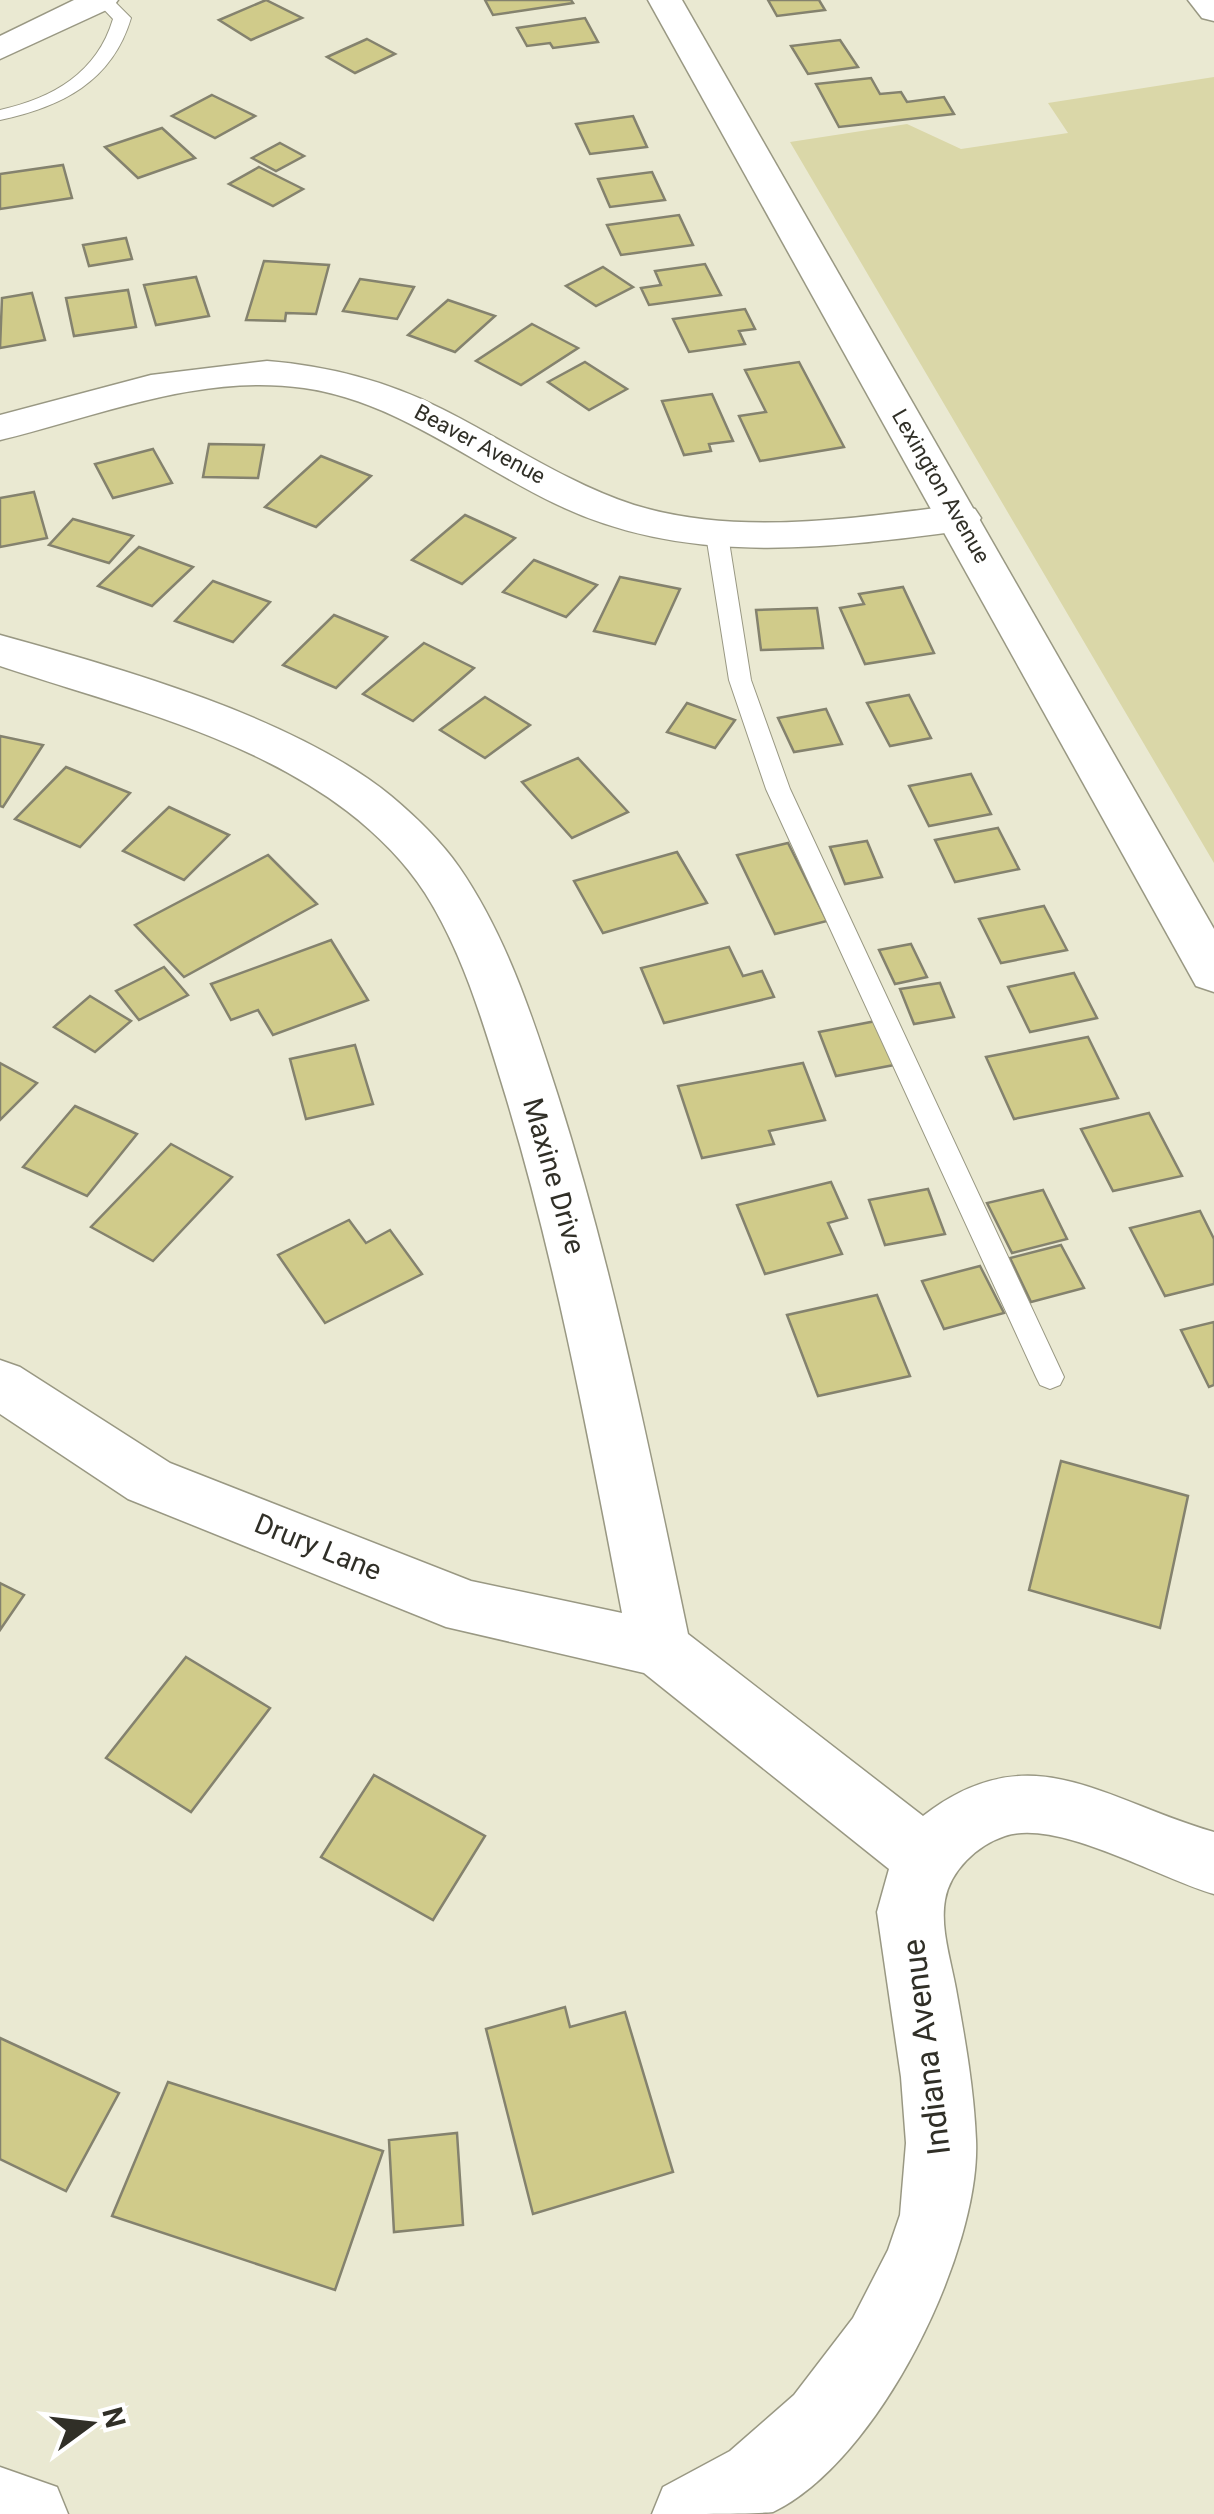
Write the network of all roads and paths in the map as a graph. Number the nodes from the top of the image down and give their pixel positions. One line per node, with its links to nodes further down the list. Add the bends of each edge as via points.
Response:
1 (102, 0): 5 (street); 6 (lane, via 122,18 117,46 94,76 28,110)
2 (665, 0): 8 (street, Lexington Avenue)
3 (1205, 0): 4 (street)
4 (1214, 11)
5 (0, 48)
6 (0, 115)
7 (0, 428): 9 (street, Beaver Avenue, via 208,378 300,375 406,404 615,513)
8 (960, 518): 9 (street, Beaver Avenue, via 834,534); 11 (street, Lexington Avenue)
9 (717, 535): 12 (lane, via 740,680 772,773)
10 (0, 650): 14 (street, Maxine Drive, via 256,739 361,798 441,879 509,1029 558,1178)
11 (1214, 974)
12 (1050, 1377)
13 (0, 1384): 14 (street, Drury Lane, via 166,1488 468,1608)
14 (660, 1650): 15 (street)
15 (926, 1858): 16 (street, Indiana Avenue, via 978,1815 1014,1804 1061,1809); 19 (street, Indiana Avenue, via 913,1881 910,1912 941,2174 922,2261 864,2364 818,2424 758,2478)
16 (1214, 1863)
17 (0, 2505): 18 (street)
18 (30, 2514)
19 (690, 2514)

